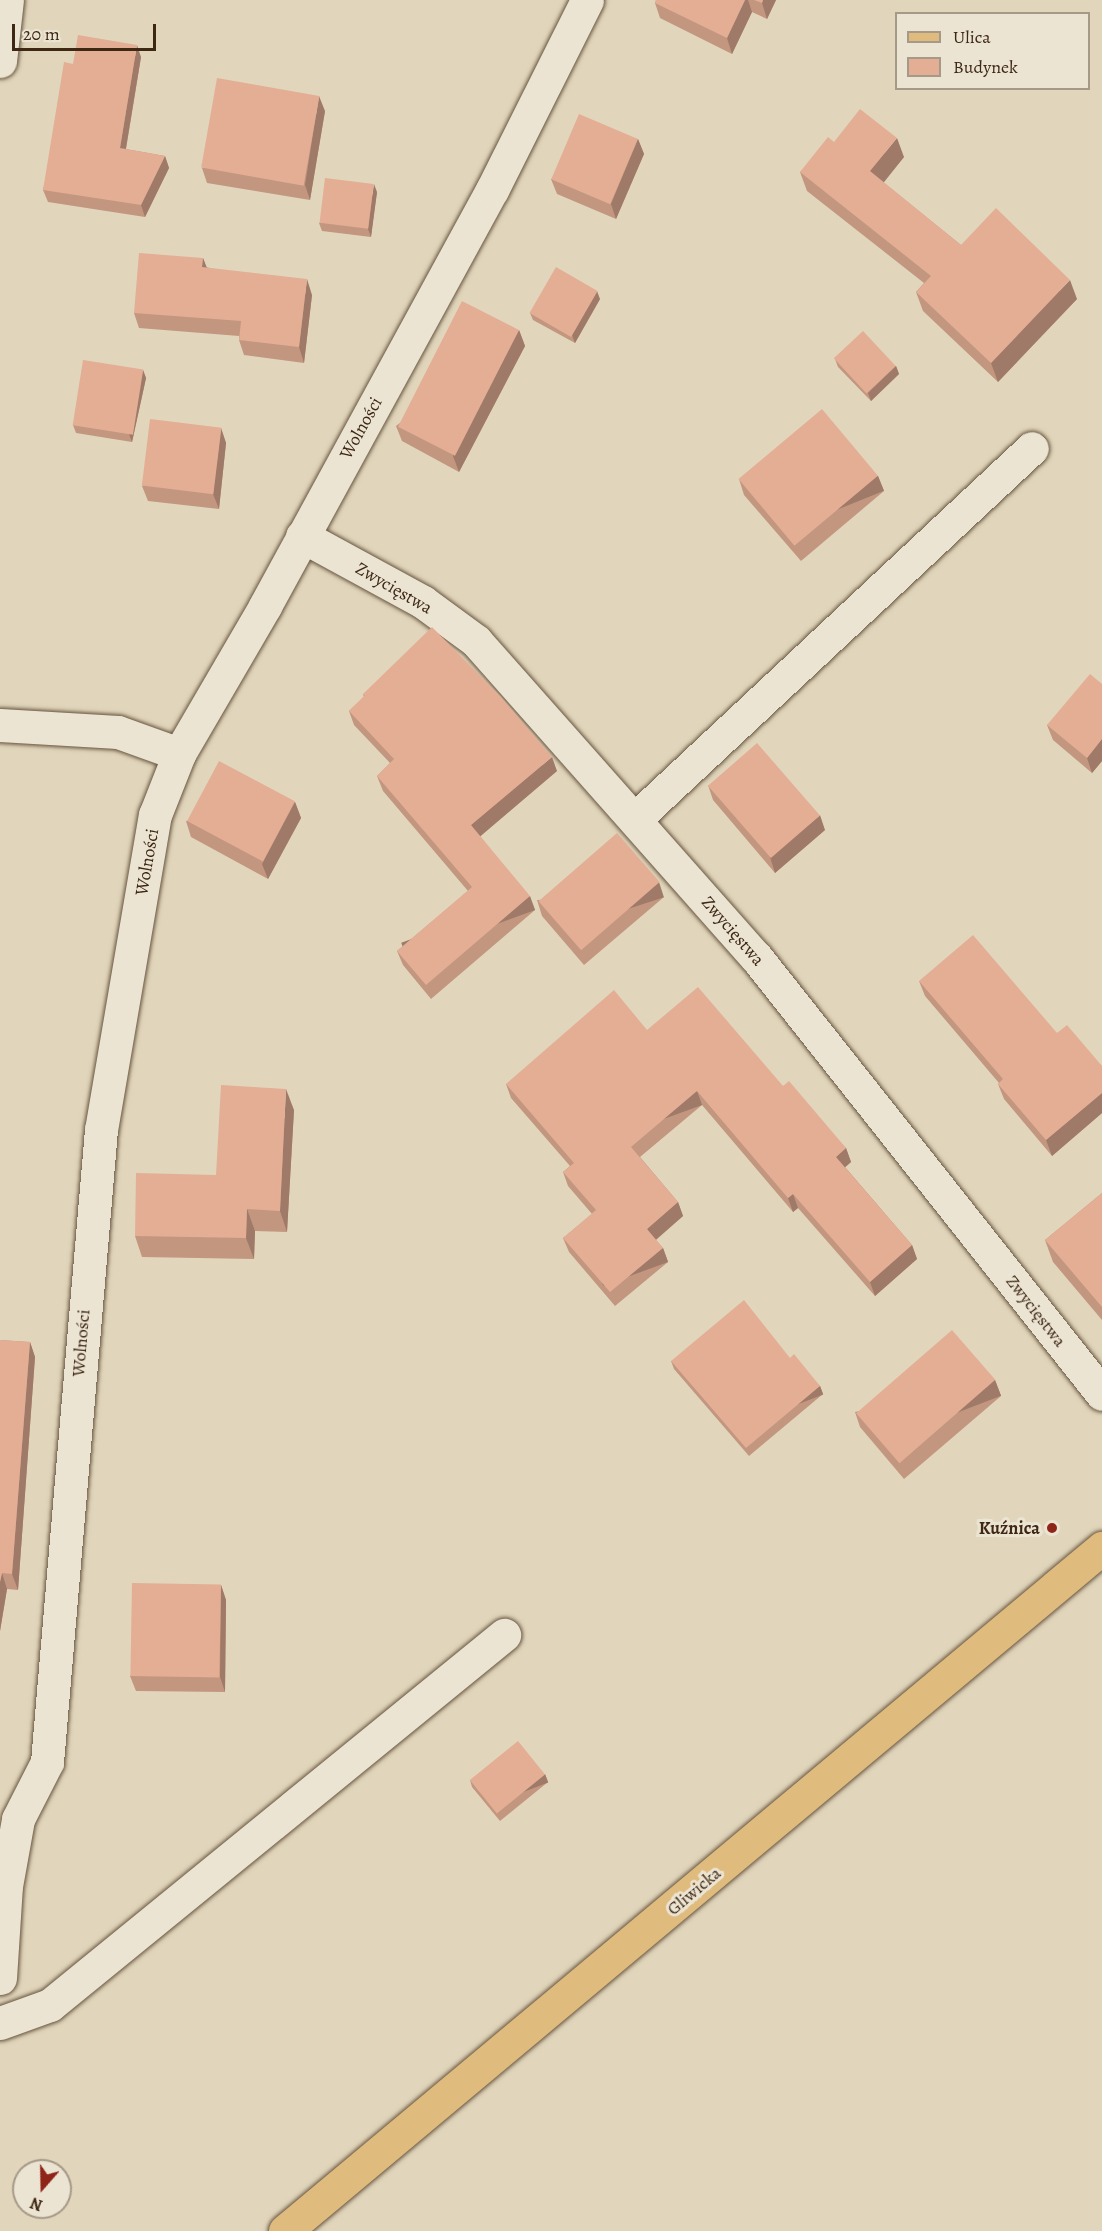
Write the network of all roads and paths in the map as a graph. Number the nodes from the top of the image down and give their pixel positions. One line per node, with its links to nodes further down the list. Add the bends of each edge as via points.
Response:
1 (7, 0): 3 (street)
2 (587, 0): 5 (street, Wolności, via 492,190)
3 (0, 61)
4 (1032, 447): 8 (street)
5 (302, 536): 7 (street, Wolności); 8 (street, Zwycięstwa, via 423,602 476,641)
6 (0, 725): 7 (street, via 118,732)
7 (179, 754): 12 (street, Wolności, via 155,815 101,1130 46,1762)
8 (635, 819): 9 (street, Zwycięstwa, via 756,957)
9 (1102, 1394)
10 (1102, 1548): 15 (main road, Gliwicka)
11 (504, 1635): 14 (street, via 50,2006)
12 (9, 1814): 13 (street, Wolności)
13 (0, 1978)
14 (0, 2024)
15 (285, 2231)

